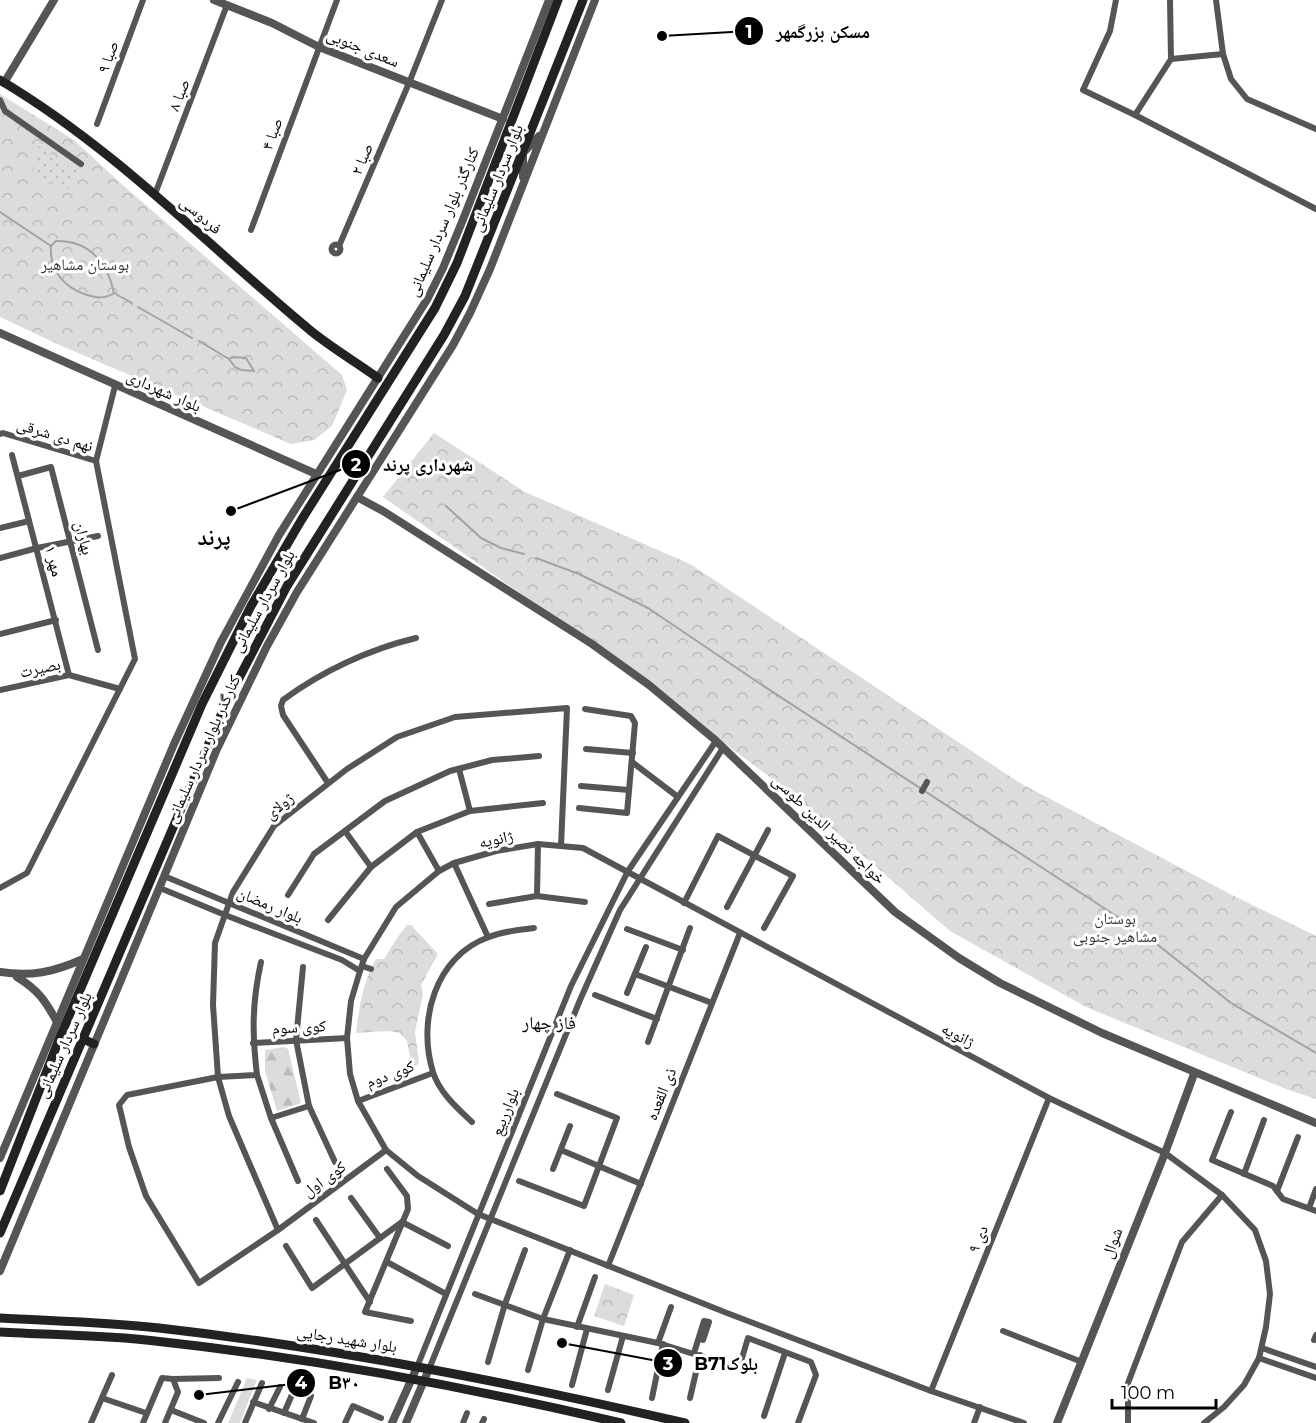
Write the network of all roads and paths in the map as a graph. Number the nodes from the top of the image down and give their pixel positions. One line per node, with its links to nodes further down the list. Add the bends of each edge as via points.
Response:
1 (54, 0): 16 (street)
2 (143, 0): 21 (street, صبا ۹)
3 (336, 0): 13 (street, صبا ۴)
4 (442, 0): 17 (street, صبا ۲)
5 (549, 0): 20 (street, کنارگذر بلوار سردار سلیمانی)
6 (558, 0): 36 (main road, بلوار سردار سلیمانی, via 457,264 435,308)
7 (583, 0): 24 (main road, بلوار سردار سلیمانی)
8 (595, 0): 23 (street, کنارگذر بلوار سردار سلیمانی)
9 (1116, 0): 19 (street, via 1110,31 1083,90)
10 (1170, 0): 15 (street)
11 (1216, 0): 14 (street)
12 (222, 2): 13 (street, سعدی جنوبی); 27 (street, صبا ۸)
13 (319, 47): 17 (street, سعدی جنوبی); 29 (street, صبا ۴)
14 (1223, 54): 15 (street); 22 (street, via 1231,79 1246,99)
15 (1171, 60): 19 (street)
16 (2, 82): 27 (main road, فردوسی, via 57,118)
17 (409, 83): 20 (street, سعدی جنوبی); 30 (street, صبا ۲)
18 (0, 100): 25 (street, via 5,111)
19 (1135, 115): 28 (street)
20 (503, 119): 32 (street, کنارگذر بلوار سردار سلیمانی, via 443,268)
21 (98, 124)
22 (1316, 129)
23 (544, 131): 24 (street); 26 (street, کنارگذر بلوار سردار سلیمانی)
24 (523, 153): 26 (street); 49 (main road, بلوار سردار سلیمانی, via 465,296 444,335)
25 (81, 164)
26 (523, 184): 41 (street, کنارگذر بلوار سردار سلیمانی, via 470,314)
27 (155, 194): 32 (main road, فردوسی, via 312,332)
28 (1316, 209)
29 (251, 230)
30 (339, 246)
31 (0, 333): 33 (street, بلوار شهرداری)
32 (378, 378): 34 (street, کنارگذر بلوار سردار سلیمانی)
33 (115, 386): 38 (street, نهم دی شرقی); 39 (street, بلوار شهرداری)
34 (352, 418): 36 (street); 39 (street, کنارگذر بلوار سردار سلیمانی)
35 (0, 434): 38 (street, نهم دی شرقی)
36 (348, 445): 90 (main road, بلوار سردار سلیمانی, via 228,651)
37 (12, 454): 40 (street, مهر ۱)
38 (96, 461): 56 (street, via 135,660)
39 (316, 474): 83 (street, کنارگذر بلوار سردار سلیمانی, via 211,662)
40 (18, 476): 42 (street, مهر ۱); 45 (street, بهاران, via 51,467)
41 (357, 497): 48 (street, کنارگذر بلوار سردار سلیمانی); 59 (street, خواجه نصیر الدین طوسی, via 592,644 650,685)
42 (29, 521): 43 (street); 46 (street, مهر ۱)
43 (0, 528)
44 (98, 536): 45 (street)
45 (71, 542): 46 (street); 54 (street, بهاران)
46 (37, 548): 47 (street); 50 (street, مهر ۱)
47 (0, 558)
48 (297, 592): 49 (street); 53 (street, کنارگذر بلوار سردار سلیمانی)
49 (273, 611): 53 (street); 126 (main road, بلوار سردار سلیمانی, via 213,729)
50 (56, 620): 51 (street); 55 (street, مهر ۱)
51 (0, 634)
52 (416, 638): 67 (street, via 358,657 283,700 283,715)
53 (267, 646): 86 (street, کنارگذر بلوار سردار سلیمانی, via 217,749)
54 (98, 650)
55 (69, 675): 56 (street, بصیرت); 57 (street, بصیرت)
56 (120, 689): 88 (street, via 27,873)
57 (0, 690)
58 (585, 709): 62 (street, via 631,716 635,723)
59 (716, 741): 60 (street, خواجه نصیر الدین طوسی); 71 (street, بلوارربیع)
60 (723, 748): 87 (street, بلوارربیع); 132 (street, خواجه نصیر الدین طوسی, via 895,912 958,958 1000,983)
61 (585, 749): 62 (street)
62 (633, 753): 64 (street)
63 (539, 756): 65 (street, via 492,760)
64 (632, 762): 69 (street); 71 (street)
65 (459, 769): 74 (street); 76 (street, via 385,801)
66 (927, 782): 70 (street)
67 (328, 783): 79 (street, ژولای, via 397,736 455,717 567,708); 95 (street, ژولای, via 274,826)
68 (581, 786): 69 (street)
69 (629, 790): 73 (street, via 627,813)
70 (922, 791)
71 (678, 797): 85 (street, بلوارربیع)
72 (543, 803): 74 (street)
73 (579, 808)
74 (470, 811): 77 (street)
75 (768, 830): 80 (street)
76 (345, 831): 82 (street); 91 (street, via 314,854)
77 (417, 832): 82 (street); 84 (street)
78 (537, 844): 79 (street, ژانویه); 81 (street, ژانویه); 92 (street)
79 (561, 846): 85 (street, ژانویه, via 583,848)
80 (755, 855): 96 (street, via 718,836); 98 (street); 103 (street, via 793,876)
81 (454, 863): 84 (street, ژانویه); 106 (street)
82 (371, 867): 100 (street)
83 (122, 869): 90 (street); 93 (street, کنارگذر بلوار سردار سلیمانی)
84 (439, 871): 111 (street, ژانویه, via 396,907)
85 (628, 871): 87 (street, ژانویه); 119 (street, بلوارربیع)
86 (164, 876): 89 (street, کنارگذر بلوار سردار سلیمانی); 95 (street, بلوار رمضان)
87 (640, 878): 96 (street, ژانویه); 121 (street, بلوارربیع, via 620,910)
88 (0, 888)
89 (160, 888): 99 (street, بلوار رمضان); 130 (street, کنارگذر بلوار سردار سلیمانی)
90 (123, 890): 93 (street); 152 (main road, بلوار سردار سلیمانی)
91 (288, 895)
92 (537, 896): 94 (street); 97 (street)
93 (107, 901): 109 (street, کنارگذر بلوار سردار سلیمانی)
94 (585, 902)
95 (229, 903): 99 (street, ژولای); 111 (street, بلوار رمضان)
96 (684, 903): 105 (street, ژانویه)
97 (489, 904)
98 (727, 907)
99 (225, 915): 111 (street, بلوار رمضان); 134 (street, ژولای, via 215,943 213,1005)
100 (328, 920)
101 (534, 928): 106 (street)
102 (690, 928): 108 (street)
103 (764, 928)
104 (627, 929): 108 (street)
105 (740, 933): 122 (street, ذی القعده); 136 (street, ژانویه)
106 (488, 937): 131 (street, via 448,966 436,987 426,1031)
107 (646, 947): 115 (street)
108 (682, 950): 117 (street)
109 (83, 959): 116 (street, via 38,974); 124 (street, کنارگذر بلوار سردار سلیمانی)
110 (261, 962): 129 (street, via 254,993)
111 (362, 965): 113 (street); 125 (street, ژانویه, via 351,1001)
112 (303, 968): 127 (street)
113 (371, 969)
114 (0, 972): 116 (street)
115 (635, 974): 117 (street); 118 (street)
116 (14, 975): 124 (street, via 33,986)
117 (670, 987): 122 (street); 123 (street)
118 (627, 993)
119 (568, 995): 121 (street); 167 (street, بلوارربیع)
120 (595, 995): 123 (street)
121 (579, 1000): 168 (street, بلوارربیع)
122 (712, 1003): 159 (street, ذی القعده)
123 (657, 1020): 128 (street)
124 (57, 1022): 149 (street, کنارگذر بلوار سردار سلیمانی)
125 (347, 1038): 127 (street, کوی سوم); 137 (street, ژانویه, via 350,1074)
126 (83, 1039): 130 (main road); 155 (main road, بلوار سردار سلیمانی)
127 (296, 1040): 129 (street, کوی سوم); 138 (street)
128 (648, 1042)
129 (253, 1043): 133 (street)
130 (94, 1044): 181 (street, کنارگذر بلوار سردار سلیمانی)
131 (433, 1073): 137 (street, کوی دوم); 142 (street, via 452,1104)
132 (1194, 1074): 143 (street, خواجه نصیر الدین طوسی); 148 (street, شوال)
133 (257, 1075): 134 (street); 140 (street)
134 (218, 1077): 171 (street, ژولای, via 229,1116); 171 (street, کوی اول, via 127,1095 119,1105 146,1196 199,1283)
135 (557, 1094): 151 (street, via 617,1119)
136 (1049, 1098): 148 (street, ژانویه); 224 (street, ۹ دی)
137 (358, 1101): 146 (street, ژانویه)
138 (309, 1106): 140 (street); 150 (street)
139 (1231, 1112): 156 (street, via 1212,1160)
140 (271, 1118): 157 (street)
141 (1264, 1119): 156 (street)
142 (472, 1122)
143 (1316, 1123)
144 (570, 1126): 147 (street)
145 (1298, 1137): 162 (street)
146 (387, 1150): 167 (street, ژانویه, via 418,1176); 171 (street, کوی اول)
147 (561, 1150): 151 (street); 154 (street)
148 (1165, 1153): 163 (street, ژانویه); 207 (street, شوال)
149 (0, 1158)
150 (335, 1162)
151 (599, 1166): 158 (street, via 584,1206); 159 (street)
152 (10, 1167): 155 (main road, via 17,1176); 161 (main road, بلوار سردار سلیمانی)
153 (387, 1169): 170 (street, via 407,1196 408,1209)
154 (553, 1169)
155 (26, 1171): 165 (main road, بلوار سردار سلیمانی)
156 (1244, 1173): 162 (street)
157 (298, 1181)
158 (519, 1181)
159 (640, 1184): 180 (street, ذی القعده)
160 (1316, 1190): 166 (street)
161 (0, 1191): 165 (main road, via 9,1191)
162 (1277, 1191): 166 (street, via 1283,1199)
163 (1222, 1195): 201 (street, ژانویه, via 1255,1230 1266,1261 1270,1294); 259 (street, via 1182,1242 1128,1383)
164 (351, 1198): 173 (street)
165 (13, 1202): 172 (main road, بلوار سردار سلیمانی)
166 (1313, 1209)
167 (478, 1214): 168 (street, ژانویه); 183 (street, بلوارربیع)
168 (491, 1219): 177 (street, ژانویه); 202 (street, بلوارربیع)
169 (316, 1220): 178 (street)
170 (402, 1222): 173 (street); 175 (street); 179 (street)
171 (278, 1230)
172 (0, 1233)
173 (380, 1238): 178 (street)
174 (286, 1246): 178 (street, via 312,1288)
175 (448, 1246)
176 (525, 1250): 186 (street)
177 (570, 1250): 180 (street, ژانویه); 189 (street)
178 (345, 1262): 185 (street)
179 (387, 1262): 183 (street); 185 (street)
180 (608, 1266): 224 (street, ژانویه)
181 (0, 1271)
182 (595, 1277): 192 (street)
183 (446, 1294): 200 (street, بلوارربیع)
184 (476, 1294): 186 (street)
185 (370, 1302): 191 (street, via 366,1312)
186 (505, 1304): 189 (street); 206 (street)
187 (672, 1307): 199 (street)
188 (0, 1318): 190 (main road, بلوار شهید رجایی)
189 (543, 1319): 192 (street); 211 (street)
190 (44, 1320): 196 (main road, via 40,1325); 208 (main road, بلوار شهید رجایی, via 156,1327 333,1350)
191 (411, 1321)
192 (577, 1327): 193 (street)
193 (587, 1329): 197 (street); 220 (street)
194 (1003, 1331): 207 (street)
195 (0, 1332): 196 (main road, بلوار شهید رجایی)
196 (42, 1334): 216 (main road, بلوار شهید رجایی, via 153,1341 332,1364)
197 (623, 1336): 199 (street); 223 (street)
198 (703, 1340): 204 (street, via 709,1322 704,1321)
199 (661, 1343): 204 (street); 228 (street)
200 (425, 1347): 202 (street, via 429,1353); 208 (street, بلوارربیع)
201 (1262, 1348): 205 (street, ژانویه); 209 (street)
202 (436, 1351): 210 (street, بلوارربیع)
203 (785, 1353): 204 (street, via 748,1338 739,1368); 238 (street); 255 (street, via 811,1362 816,1375)
204 (697, 1354): 229 (street)
205 (1259, 1358): 214 (street); 241 (street, ژانویه, via 1244,1385)
206 (488, 1362)
207 (1082, 1362): 258 (street, شوال)
208 (417, 1367): 210 (main road, بلوار شهید رجایی); 216 (street)
209 (1316, 1367)
210 (429, 1369): 218 (street); 254 (main road, بلوار شهید رجایی)
211 (528, 1370)
212 (112, 1375): 226 (street)
213 (219, 1378): 215 (street)
214 (1316, 1378)
215 (173, 1379): 234 (street, via 178,1392); 235 (street, via 162,1378)
216 (413, 1379): 218 (main road, بلوار شهید رجایی); 227 (street)
217 (238, 1382): 246 (street)
218 (425, 1382): 231 (street); 253 (main road, بلوار شهید رجایی)
219 (262, 1383): 230 (street)
220 (572, 1385)
221 (280, 1387): 233 (street)
222 (294, 1390): 236 (street)
223 (608, 1390)
224 (931, 1391): 232 (street, ژانویه)
225 (311, 1396): 239 (street)
226 (102, 1398): 235 (street); 242 (street)
227 (404, 1398): 231 (street); 250 (street)
228 (652, 1398)
229 (690, 1398)
230 (253, 1402): 233 (street); 247 (street)
231 (415, 1403): 251 (street)
232 (980, 1407): 256 (street); 257 (street, ژانویه)
233 (270, 1409): 236 (street)
234 (171, 1410): 244 (street); 245 (street)
235 (146, 1413): 243 (street)
236 (284, 1413): 239 (street)
237 (467, 1413): 252 (street)
238 (764, 1416)
239 (303, 1419): 248 (street)
240 (381, 1419): 249 (street, via 352,1406)
241 (1209, 1422)
242 (91, 1423)
243 (143, 1423)
244 (165, 1423)
245 (204, 1423)
246 (218, 1423)
247 (245, 1423)
248 (314, 1423)
249 (345, 1423)
250 (392, 1423)
251 (406, 1423)
252 (463, 1423)
253 (621, 1423)
254 (685, 1423)
255 (798, 1423)
256 (974, 1423)
257 (1024, 1423)
258 (1057, 1423)
259 (1128, 1423)

